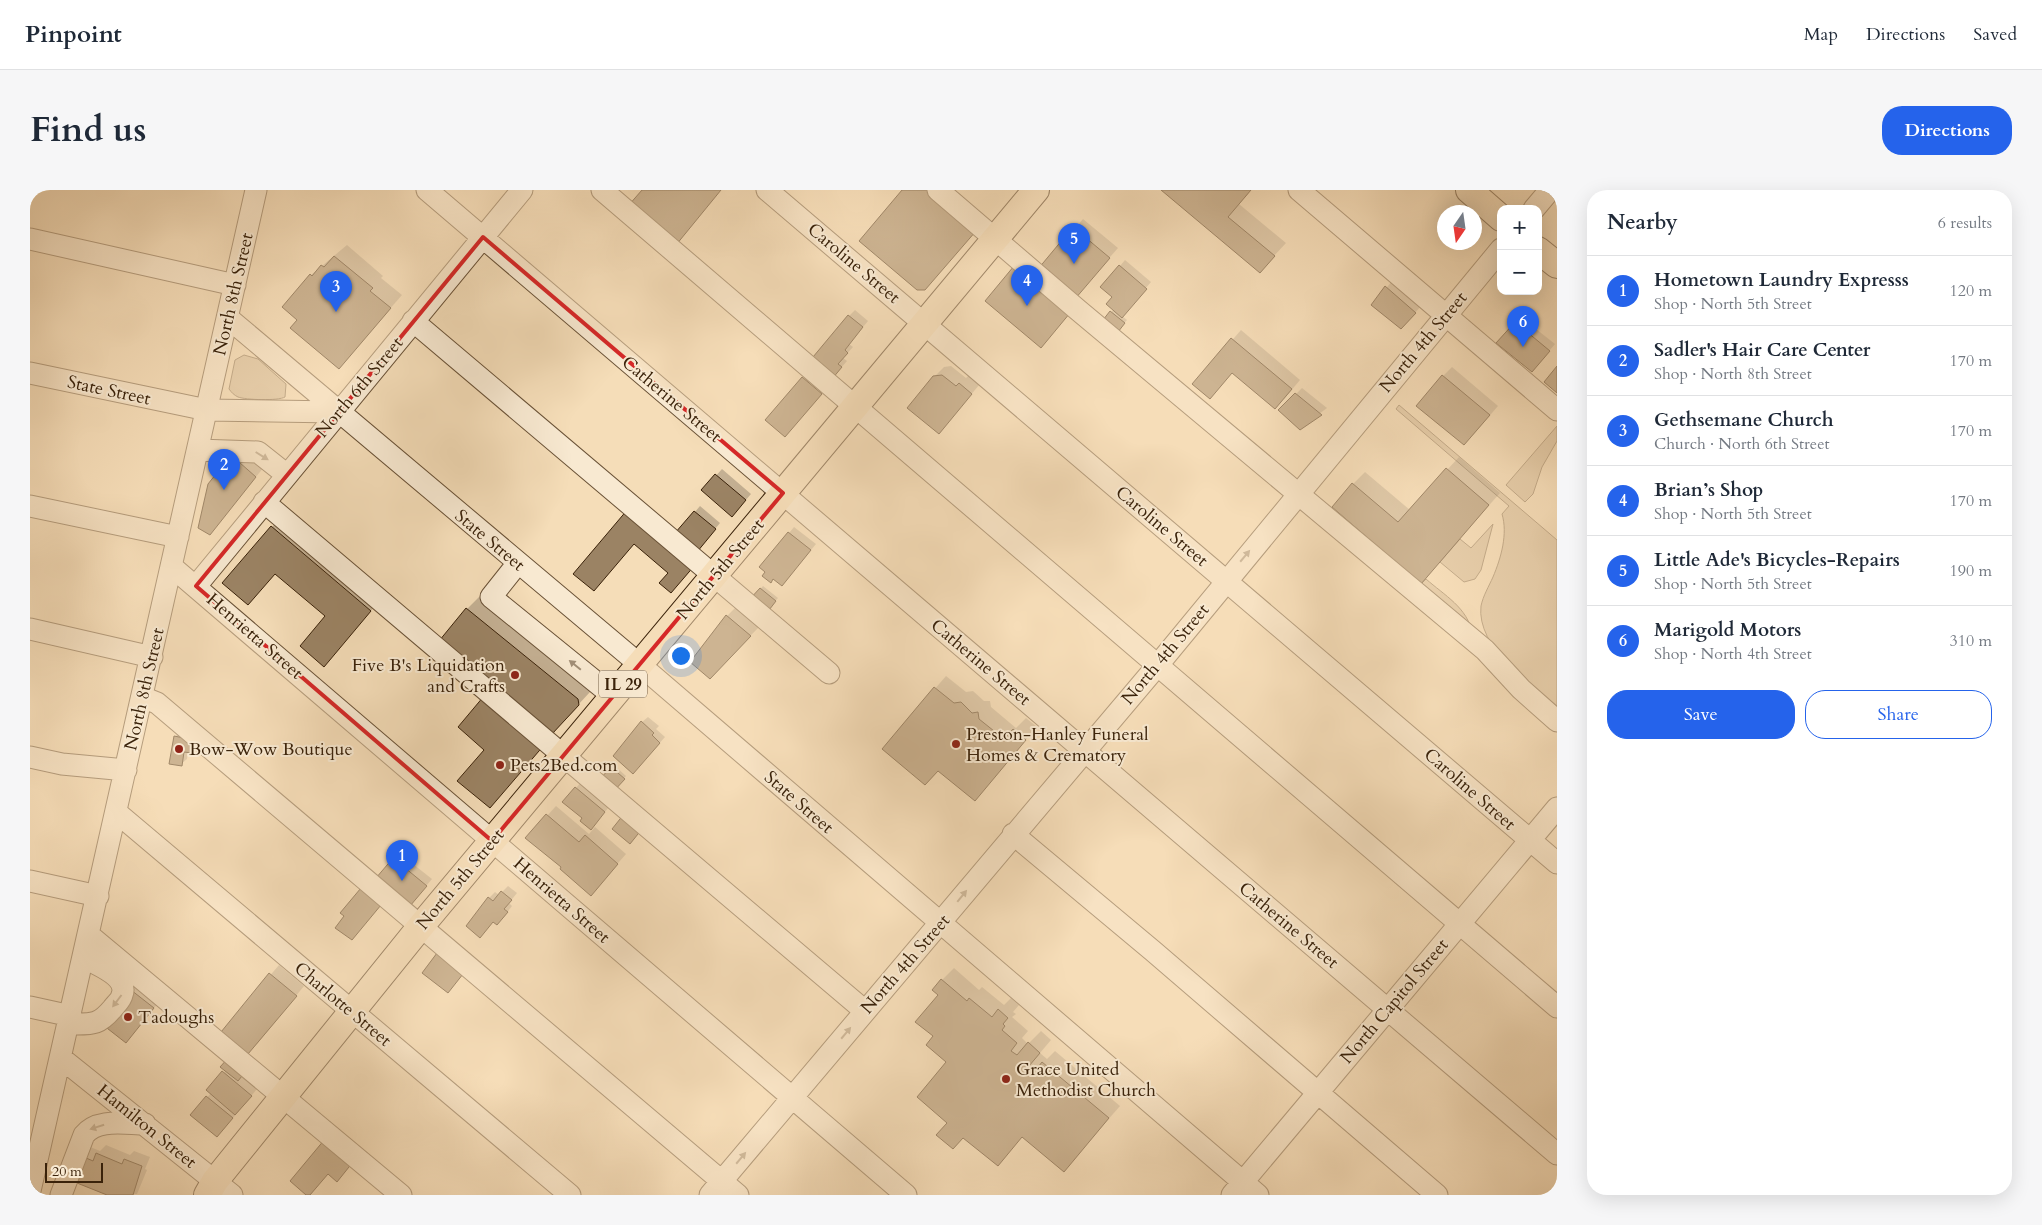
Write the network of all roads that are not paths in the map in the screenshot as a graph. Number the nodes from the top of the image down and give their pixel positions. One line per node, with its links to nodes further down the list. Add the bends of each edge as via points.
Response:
1 (256, 190): 19 (street, North 8th Street)
2 (426, 190): 13 (street, Catherine Street)
3 (522, 190): 13 (street, North 6th Street)
4 (602, 190): 25 (street)
5 (767, 190): 23 (street, Caroline Street)
6 (938, 190): 15 (street)
7 (1036, 190): 15 (main road, North 5th Street / IL 29)
8 (1299, 190): 20 (street)
9 (1550, 190): 11 (street)
10 (1471, 191): 12 (main road)
11 (1537, 205)
12 (1497, 214)
13 (483, 238): 22 (street, North 6th Street); 31 (street, Catherine Street)
14 (30, 239): 19 (street)
15 (995, 239): 23 (main road, North 5th Street / IL 29); 32 (street)
16 (1499, 250): 20 (street, North 4th Street)
17 (1542, 253): 18 (main road)
18 (1557, 265)
19 (235, 284): 21 (street, North 8th Street)
20 (1445, 315): 27 (street); 32 (street, North 4th Street)
21 (228, 318): 26 (street, North 8th Street); 28 (street, State Street)
22 (413, 322): 28 (street, North 6th Street); 38 (street)
23 (925, 323): 25 (main road, North 5th Street / IL 29); 39 (street, Caroline Street)
24 (30, 372): 26 (street, State Street)
25 (855, 406): 31 (main road, North 5th Street / IL 29); 44 (street)
26 (207, 410): 28 (street, State Street); 29 (street, North 8th Street)
27 (1557, 410)
28 (338, 412): 30 (street, North 6th Street); 36 (street, State Street)
29 (198, 450): 30 (street, one-way to 30, via 258,452); 35 (street, North 8th Street)
30 (286, 475): 33 (street, North 6th Street)
31 (783, 493): 38 (main road, North 5th Street / IL 29); 49 (street, Catherine Street)
32 (1297, 494): 39 (street, North 4th Street, one-way to 32); 48 (street, via 1485,650 1520,689)
33 (264, 502): 40 (street, North 6th Street); 50 (street)
34 (30, 506): 35 (street)
35 (178, 537): 37 (street, North 8th Street)
36 (518, 563): 43 (street, State Street); 46 (street, one-way to 36, via 491,597)
37 (172, 566): 40 (street, Henrietta Street); 42 (street, North 8th Street)
38 (714, 576): 43 (main road, North 5th Street / IL 29); 45 (street)
39 (1226, 580): 44 (street, North 4th Street); 56 (street, Caroline Street)
40 (196, 586): 57 (street, Henrietta Street)
41 (30, 629): 42 (street)
42 (152, 657): 47 (street, North 8th Street)
43 (639, 664): 46 (main road, North 5th Street / IL 29); 61 (street, State Street)
44 (1157, 666): 49 (street, North 4th Street); 62 (street)
45 (829, 673)
46 (613, 696): 50 (main road, North 5th Street / IL 29)
47 (142, 697): 52 (street, North 8th Street); 63 (street, via 158,702)
48 (1557, 721)
49 (1084, 750): 55 (street, North 4th Street); 68 (street, Catherine Street)
50 (562, 756): 57 (main road, North 5th Street / IL 29); 69 (street)
51 (30, 757): 52 (street, via 62,764)
52 (126, 770): 54 (street, North 8th Street)
53 (1557, 808): 56 (street, North Capitol Street)
54 (116, 812): 60 (street, North 8th Street); 70 (street, Charlotte Street)
55 (1013, 834): 61 (street, North 4th Street, one-way to 55); 73 (street)
56 (1530, 840): 58 (street, Caroline Street); 62 (street, North Capitol Street)
57 (492, 841): 63 (main road, North 5th Street / IL 29); 75 (street, Henrietta Street)
58 (1557, 863)
59 (30, 881): 60 (street)
60 (98, 896): 64 (street, North 8th Street)
61 (940, 924): 69 (street, North 4th Street); 81 (street, State Street)
62 (1459, 924): 67 (street); 68 (street, North Capitol Street)
63 (421, 926): 70 (main road, North 5th Street / IL 29); 80 (street)
64 (89, 935): 65 (street, North 8th Street); 74 (street)
65 (84, 958): 71 (street, North 8th Street); 71 (street, one-way to 71, via 107,969 124,988 122,996 102,1021 95,1024)
66 (30, 1007): 71 (street)
67 (1557, 1007)
68 (1388, 1009): 73 (street, North Capitol Street); 78 (street, Catherine Street)
69 (865, 1011): 75 (street, North 4th Street, one-way to 69)
70 (352, 1012): 74 (main road, North 5th Street / IL 29); 85 (street, Charlotte Street)
71 (70, 1020): 72 (street, North 8th Street)
72 (62, 1058): 76 (street, Hamilton Street); 77 (street, North 8th Street)
73 (1318, 1092): 81 (street, North Capitol Street); 88 (street)
74 (284, 1097): 82 (main road, North 5th Street / IL 29); 84 (street)
75 (791, 1098): 80 (street, North 4th Street, one-way to 75); 87 (street, Henrietta Street)
76 (145, 1124): 82 (street, Hamilton Street); 83 (street, one-way to 83, via 107,1124 89,1128)
77 (37, 1134): 79 (street, North 8th Street)
78 (1557, 1154)
79 (31, 1188): 83 (street)
80 (716, 1188): 86 (street)
81 (1244, 1191)
82 (213, 1192)
83 (65, 1194)
84 (401, 1195)
85 (570, 1195)
86 (738, 1195)
87 (906, 1195)
88 (1437, 1195)

